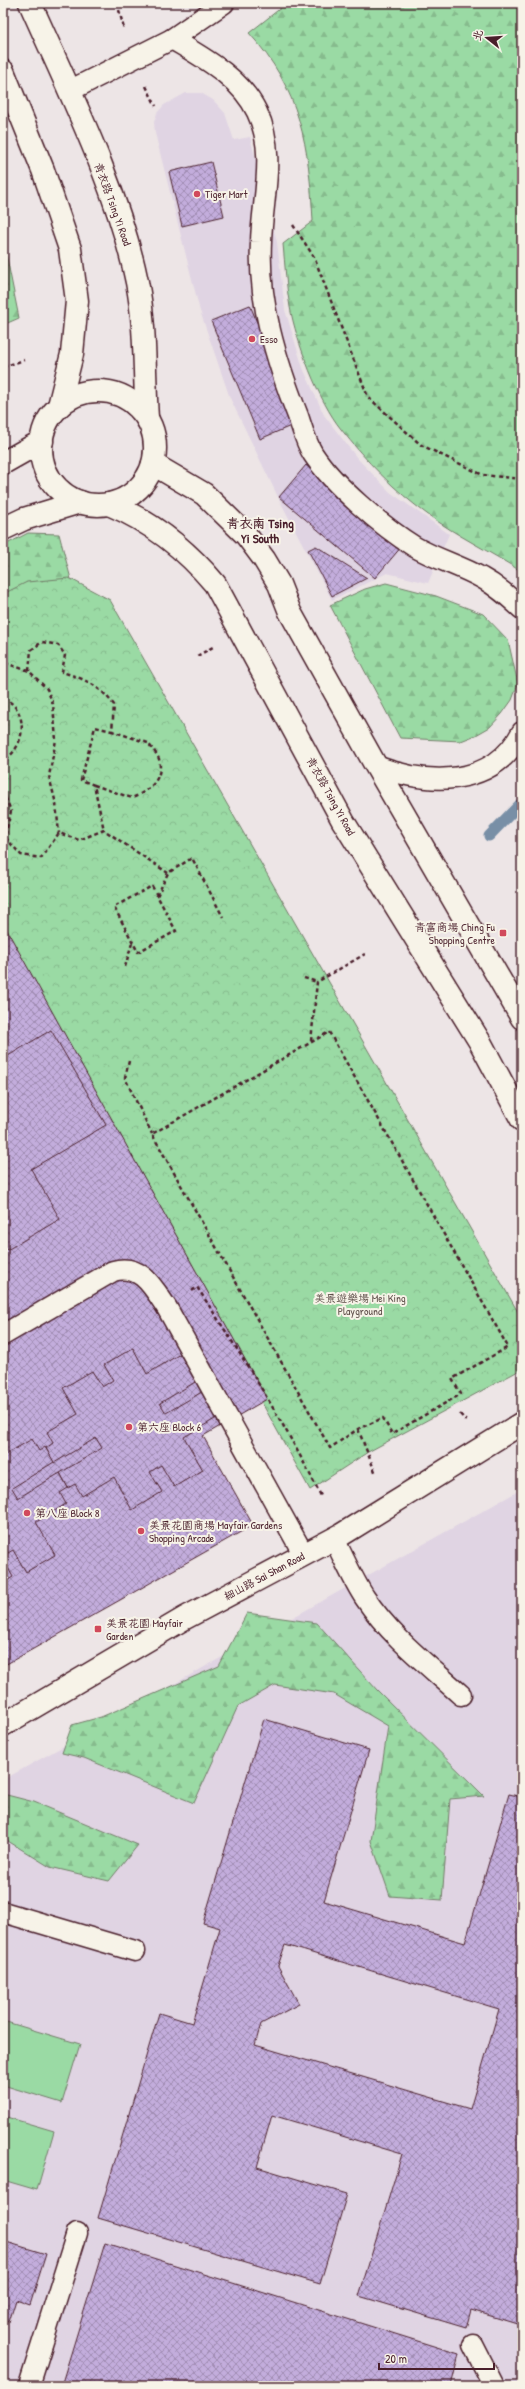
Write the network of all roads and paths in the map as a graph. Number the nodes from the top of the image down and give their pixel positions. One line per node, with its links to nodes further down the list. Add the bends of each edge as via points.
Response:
1 (30, 3): 5 (street, 青衣路 Tsing Yi Road)
2 (224, 3): 3 (lane)
3 (172, 39): 5 (lane); 6 (lane, via 230,78 256,111 267,144)
4 (3, 71): 9 (street, via 43,170 70,249 77,301 72,354)
5 (69, 91): 10 (street, 青衣路 Tsing Yi Road, via 101,167 130,250 142,327)
6 (264, 196): 14 (path, via 280,203 314,257 368,396 421,445 483,475); 18 (lane, via 260,244 263,292 269,330 280,370 312,453 364,508 415,547 482,578 504,592)
7 (24, 360): 8 (path)
8 (3, 367)
9 (59, 406): 10 (street, via 74,396 89,391 102,391 115,393 127,399); 11 (street, via 48,422)
10 (147, 418): 13 (street, via 154,435)
11 (42, 441): 12 (street); 15 (street, via 42,456 55,485)
12 (3, 463)
13 (153, 464): 16 (street, via 144,483 128,497); 26 (street, via 204,494 246,535 279,584 290,612)
14 (522, 479)
15 (80, 502): 16 (street); 17 (street, via 24,519)
16 (109, 504): 42 (street, 青衣路 Tsing Yi Road, via 134,514 157,528 198,563 215,584 343,821 480,1042)
17 (3, 529)
18 (522, 609)
19 (4, 662): 20 (path); 21 (path)
20 (3, 668)
21 (29, 671): 23 (path, via 31,650 42,642 58,644 66,655 62,672 84,679 103,690 114,705); 30 (path, via 47,689 53,704 56,740 49,776 56,804)
22 (3, 698): 25 (path, via 17,710 22,734 15,751)
23 (112, 731): 27 (path, via 95,727 81,780); 27 (path, via 148,742 159,759 158,776 149,790 132,798)
24 (522, 732): 26 (lane, via 503,756 493,764 483,771 460,777 431,780 403,776)
25 (3, 761)
26 (376, 766): 39 (street)
27 (94, 785): 29 (path)
28 (3, 792): 30 (path, via 11,811 6,837 21,855 41,858)
29 (104, 830): 30 (path, via 79,840); 31 (path)
30 (59, 833)
31 (168, 873): 32 (path); 33 (path, via 192,858)
32 (157, 896): 34 (path, via 152,886 114,907); 34 (path, via 176,932 138,952)
33 (223, 917)
34 (132, 942): 36 (path)
35 (364, 954): 38 (path)
36 (125, 967)
37 (304, 978): 38 (path)
38 (317, 982): 40 (path)
39 (522, 1018)
40 (311, 1041): 43 (path); 47 (path, via 329,1032 508,1347 452,1379 461,1394 392,1434 383,1418)
41 (129, 1061): 43 (path, via 125,1078)
42 (522, 1120)
43 (152, 1134): 47 (path, via 330,1448)
44 (5, 1329): 51 (lane, via 113,1271 125,1268 143,1276 167,1308)
45 (231, 1339): 49 (path, via 274,1408)
46 (522, 1423): 50 (street, 細山路 Sai Shan Road)
47 (358, 1429): 48 (path)
48 (376, 1474)
49 (322, 1498)
50 (334, 1539): 51 (street, 細山路 Sai Shan Road); 52 (lane, via 364,1598 385,1625 409,1650)
51 (304, 1555): 53 (street, 細山路 Sai Shan Road, via 185,1618)
52 (461, 1695)
53 (3, 1725)
54 (3, 1912): 55 (lane)
55 (136, 1951)
56 (77, 2233): 58 (lane)
57 (473, 2345): 59 (lane)
58 (28, 2386)
59 (494, 2386)

